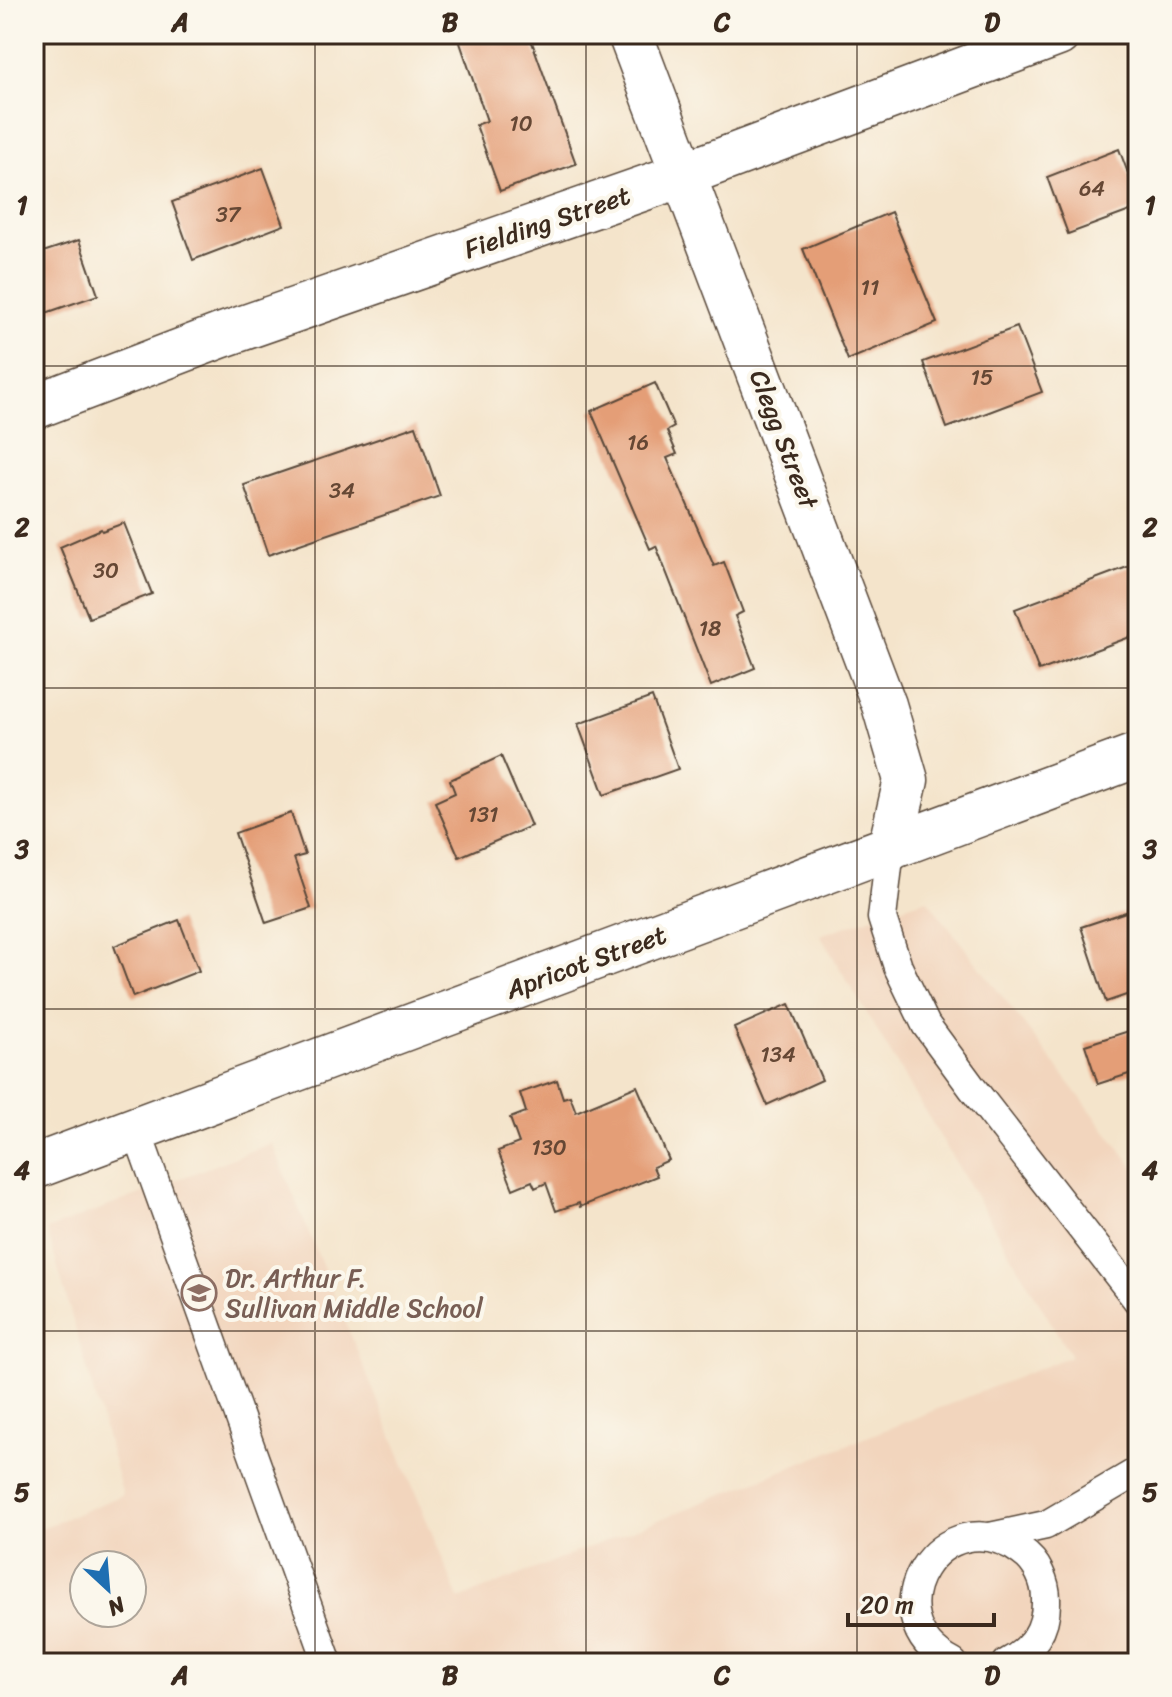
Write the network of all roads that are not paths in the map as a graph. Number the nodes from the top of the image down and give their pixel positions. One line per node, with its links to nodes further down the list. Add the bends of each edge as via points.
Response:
1 (630, 34): 3 (street, Clegg Street)
2 (1058, 34): 3 (street, Fielding Street)
3 (682, 175): 4 (street, Fielding Street, via 220,336); 6 (street, Clegg Street, via 884,705 906,780)
4 (34, 407)
5 (1138, 755): 6 (street, Apricot Street)
6 (890, 849): 7 (street, Apricot Street); 9 (lane, via 882,918 926,1025)
7 (136, 1129): 8 (street, Apricot Street); 12 (lane)
8 (34, 1167)
9 (1138, 1301)
10 (1138, 1471): 11 (lane, via 1046,1525)
11 (990, 1537): 13 (lane, via 968,1537 948,1545 918,1577 913,1598 916,1621 925,1641); 14 (lane, via 1029,1557 1047,1596 1037,1638)
12 (328, 1663)
13 (953, 1663)
14 (1007, 1663)

